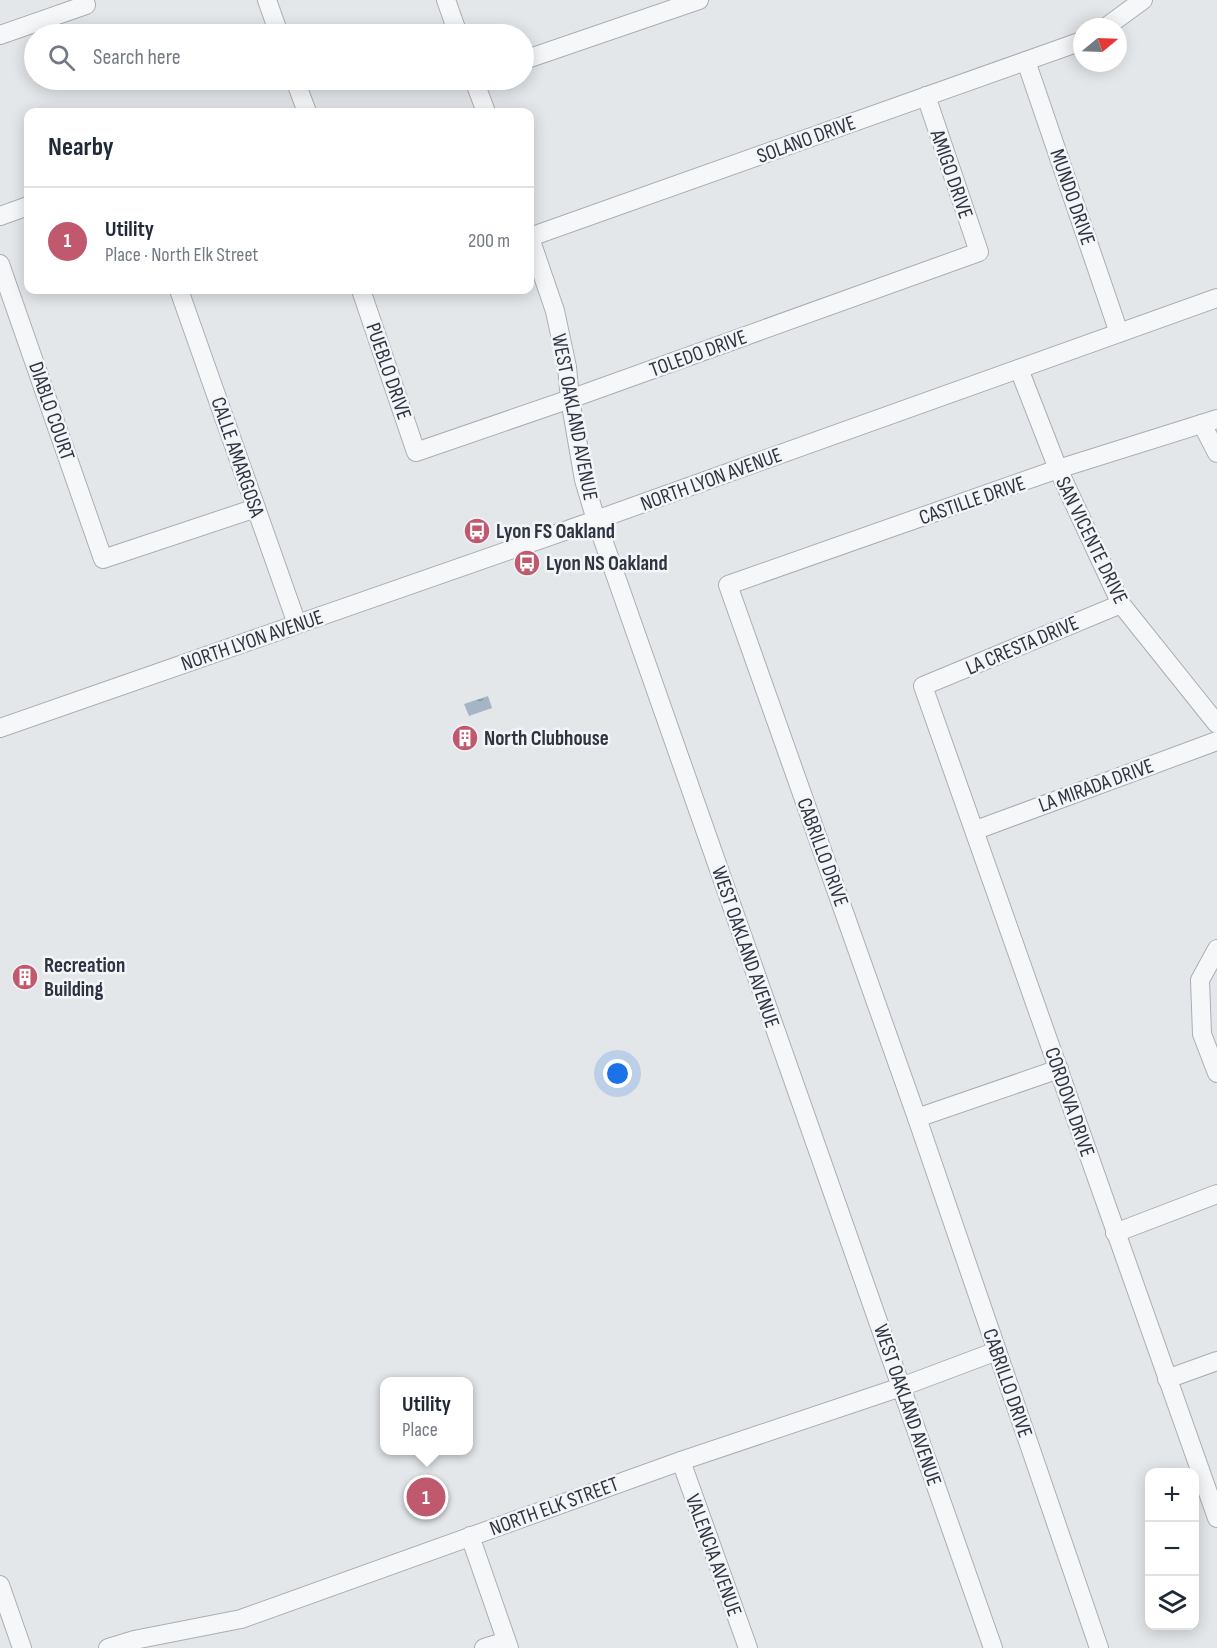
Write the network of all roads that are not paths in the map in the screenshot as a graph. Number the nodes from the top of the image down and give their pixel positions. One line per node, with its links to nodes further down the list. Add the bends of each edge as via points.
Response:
1 (267, 0): 8 (street)
2 (446, 0): 9 (street)
3 (699, 0): 13 (street)
4 (1143, 0): 6 (street)
5 (85, 2): 7 (street)
6 (1118, 18)
7 (28, 24)
8 (275, 24)
9 (454, 24)
10 (24, 26): 11 (street)
11 (0, 35)
12 (1073, 44): 14 (street, SOLANO DRIVE)
13 (534, 57)
14 (1026, 61): 17 (street, SOLANO DRIVE); 29 (street, MUNDO DRIVE)
15 (299, 90): 18 (street)
16 (478, 90): 19 (street)
17 (926, 96): 22 (street, SOLANO DRIVE); 24 (street, AMIGO DRIVE)
18 (306, 108)
19 (484, 108)
20 (24, 207): 21 (street)
21 (0, 216)
22 (534, 236)
23 (534, 249): 31 (street, WEST OAKLAND AVENUE, via 555,311)
24 (979, 252): 31 (street, TOLEDO DRIVE)
25 (0, 264): 36 (street, DIABLO COURT, via 103,559)
26 (180, 294): 36 (street, CALLE AMARGOSA)
27 (362, 294): 33 (street, PUEBLO DRIVE)
28 (1217, 297): 29 (street, NORTH LYON AVENUE)
29 (1119, 333): 30 (street, NORTH LYON AVENUE)
30 (1019, 369): 35 (street, SAN VICENTE DRIVE); 37 (street, NORTH LYON AVENUE)
31 (570, 399): 33 (street, TOLEDO DRIVE); 37 (street, WEST OAKLAND AVENUE, via 584,480)
32 (1210, 422): 34 (street); 35 (street, CASTILLE DRIVE)
33 (416, 452)
34 (1217, 453)
35 (1058, 470): 38 (street, CASTILLE DRIVE); 39 (street, SAN VICENTE DRIVE)
36 (256, 508): 40 (street, CALLE AMARGOSA)
37 (596, 520): 40 (street, NORTH LYON AVENUE); 55 (street, WEST OAKLAND AVENUE)
38 (728, 585): 49 (street, CABRILLO DRIVE)
39 (1121, 603): 41 (street, LA CRESTA DRIVE); 42 (street, SAN VICENTE DRIVE)
40 (297, 624): 43 (street, NORTH LYON AVENUE)
41 (923, 686): 45 (street, CORDOVA DRIVE)
42 (1217, 724)
43 (0, 728)
44 (1217, 741): 45 (street, LA MIRADA DRIVE)
45 (976, 830): 47 (street, CORDOVA DRIVE)
46 (1217, 949): 48 (street, via 1200,980 1202,1034)
47 (1059, 1069): 49 (street); 51 (street, CORDOVA DRIVE)
48 (1217, 1073)
49 (917, 1118): 52 (street, CABRILLO DRIVE)
50 (1217, 1194): 51 (street)
51 (1115, 1233): 54 (street, CORDOVA DRIVE)
52 (997, 1351): 55 (street, NORTH ELK STREET); 66 (street, CABRILLO DRIVE)
53 (1217, 1361): 54 (street)
54 (1167, 1379): 57 (street, CORDOVA DRIVE)
55 (901, 1387): 56 (street, NORTH ELK STREET); 65 (street, WEST OAKLAND AVENUE)
56 (681, 1461): 58 (street, NORTH ELK STREET); 64 (street, VALENCIA AVENUE)
57 (1217, 1518)
58 (470, 1536): 60 (street); 62 (street, NORTH ELK STREET, via 241,1619)
59 (0, 1585): 61 (street)
60 (508, 1644): 63 (street)
61 (22, 1648)
62 (108, 1648)
63 (484, 1648)
64 (748, 1648)
65 (993, 1648)
66 (1099, 1648)

